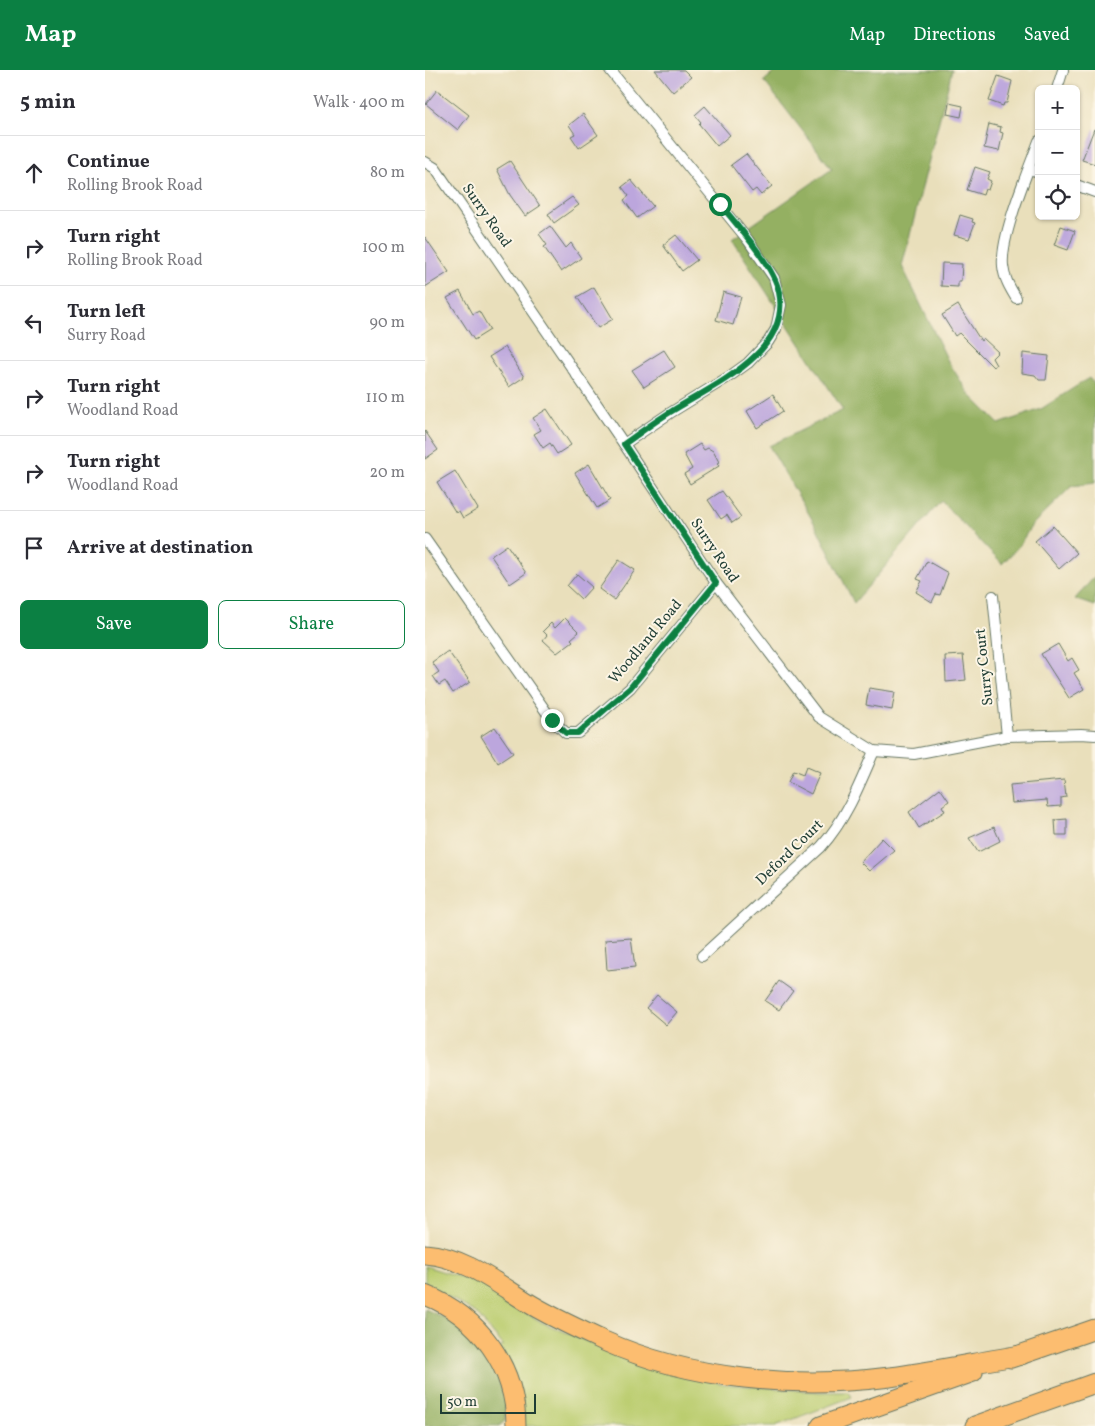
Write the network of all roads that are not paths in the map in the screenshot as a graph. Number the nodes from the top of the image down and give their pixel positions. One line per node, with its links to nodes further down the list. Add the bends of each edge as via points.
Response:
1 (611, 70): 9 (street, via 748,240 774,278 781,305 776,329 748,363)
2 (1063, 70): 3 (street)
3 (1058, 85)
4 (425, 162): 9 (street, Surry Road, via 435,168)
5 (1034, 171): 8 (street, via 1003,254 1007,284)
6 (1080, 187): 7 (street)
7 (1095, 192)
8 (1016, 298)
9 (624, 444): 11 (street, Surry Road)
10 (425, 539): 11 (street, Woodland Road, via 552,720 566,733 578,733 630,688)
11 (716, 583): 15 (street, Surry Road, via 819,717)
12 (993, 596): 14 (street, Surry Court)
13 (1095, 735): 14 (street, Surry Road)
14 (1007, 736): 15 (street, Surry Road, via 914,754)
15 (874, 752): 16 (street, Deford Court, via 835,832)
16 (702, 956)
17 (425, 1254): 20 (highway, via 469,1266 559,1320 607,1342 673,1364 721,1374 847,1381)
18 (425, 1295): 22 (highway, via 463,1315 492,1346 511,1388)
19 (1095, 1329): 20 (highway)
20 (1021, 1355): 23 (highway)
21 (1095, 1383): 24 (highway)
22 (516, 1426)
23 (821, 1426)
24 (975, 1426)

